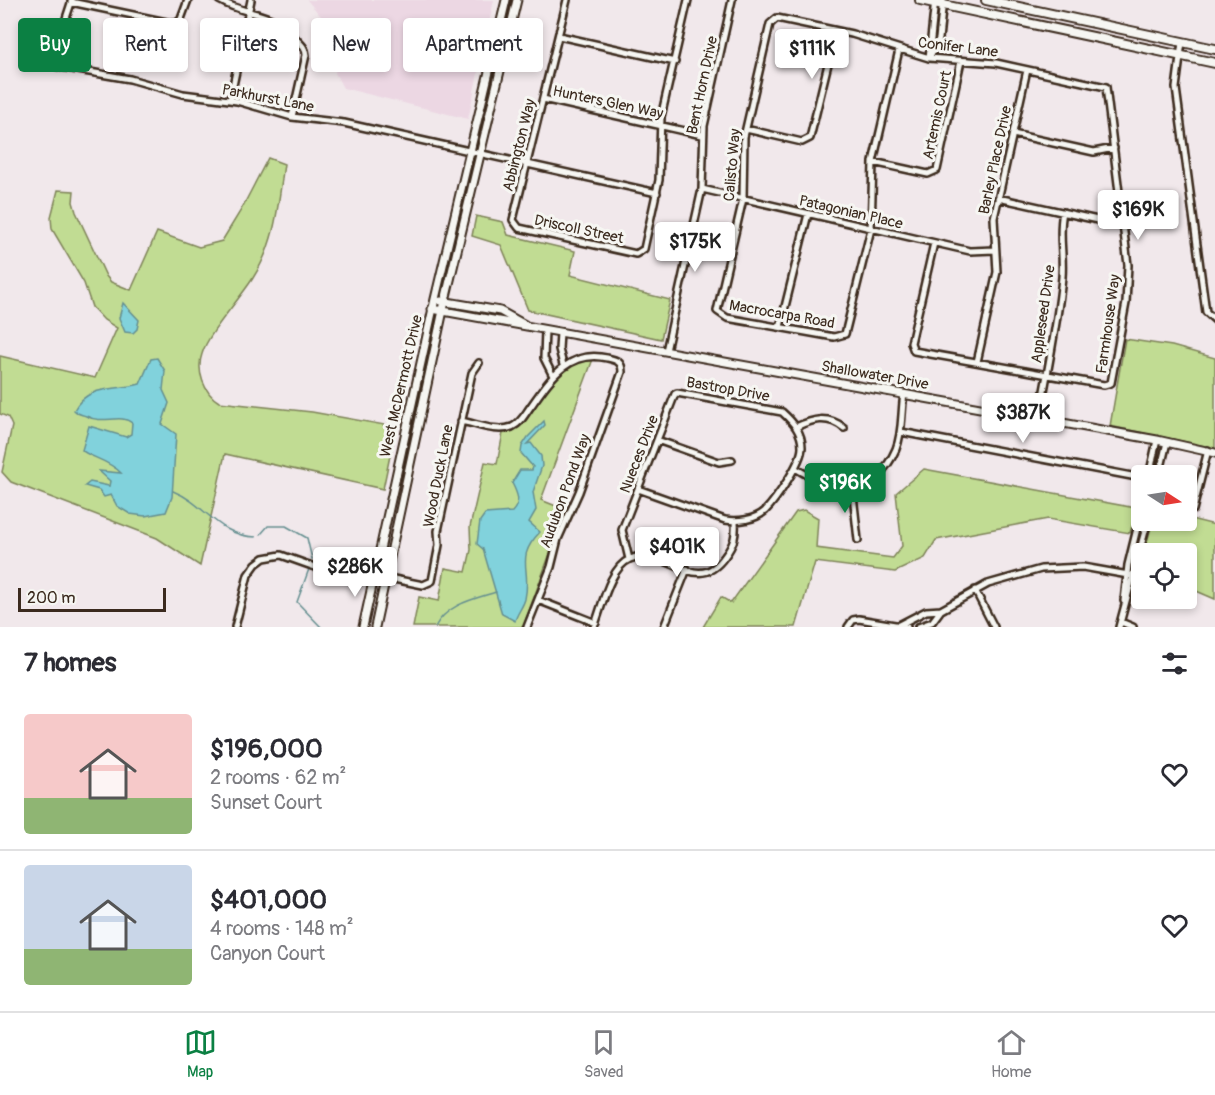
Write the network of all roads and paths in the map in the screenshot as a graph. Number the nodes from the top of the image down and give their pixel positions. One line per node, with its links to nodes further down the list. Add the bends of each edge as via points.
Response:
1 (188, 0): 11 (street, via 176,24)
2 (219, 0): 13 (street)
3 (251, 0): 13 (street)
4 (506, 0): 14 (main road, West McDermott Drive)
5 (517, 0): 15 (main road, West McDermott Drive)
6 (567, 0): 18 (street, Abbington Way)
7 (688, 0): 27 (street)
8 (732, 0): 39 (street, Bent Horn Drive)
9 (920, 0): 12 (main road)
10 (986, 0): 19 (main road)
11 (71, 1): 34 (street, Parkhurst Lane, via 53,63 183,94)
12 (938, 2): 23 (main road); 25 (street); 25 (street, via 939,39)
13 (249, 11): 34 (street); 35 (street, via 285,26 307,52)
14 (501, 18)
15 (512, 18)
16 (774, 20): 17 (street, Conifer Lane, via 780,18); 37 (street, Calisto Way)
17 (836, 31): 22 (street, Conifer Lane); 37 (street, via 808,140 802,142)
18 (559, 36): 27 (street); 33 (street, Abbington Way)
19 (1154, 36): 20 (main road); 23 (main road)
20 (1182, 42): 21 (main road); 24 (street)
21 (1215, 49)
22 (899, 50): 25 (street, Conifer Lane); 43 (street)
23 (1151, 50): 24 (main road)
24 (1179, 56): 28 (main road); 65 (street, via 1176,88 1206,312)
25 (929, 58): 26 (street, Conifer Lane)
26 (961, 61): 29 (street, Conifer Lane); 43 (street, Artemis Court, via 935,172 928,174)
27 (675, 62): 36 (street)
28 (1215, 63)
29 (1027, 70): 32 (street, Conifer Lane); 38 (street, Barley Place Drive)
30 (488, 72): 41 (main road, West McDermott Drive)
31 (499, 72): 42 (main road, West McDermott Drive)
32 (1106, 87): 40 (street, Farmhouse Way)
33 (543, 99): 36 (street, Hunters Glen Way); 44 (street, Abbington Way)
34 (230, 100): 35 (street, Parkhurst Lane)
35 (292, 117): 41 (street, Parkhurst Lane, via 344,123)
36 (660, 125): 39 (street, Hunters Glen Way); 46 (street)
37 (746, 129): 48 (street, Calisto Way)
38 (1013, 134): 40 (street, via 1094,152); 47 (street, Barley Place Drive)
39 (702, 135): 45 (street, Bent Horn Drive)
40 (1114, 148): 51 (street, Farmhouse Way)
41 (469, 151): 42 (street, Parkhurst Lane); 56 (main road, West McDermott Drive)
42 (480, 154): 44 (street, Parkhurst Lane); 57 (main road, West McDermott Drive)
43 (873, 162): 53 (street)
44 (527, 163): 46 (street, Parkhurst Lane); 52 (street, Abbington Way)
45 (702, 189): 48 (street, Patagonian Place); 70 (street, Bent Horn Drive)
46 (657, 193): 52 (street, Driscoll Street, via 644,249 639,254)
47 (998, 198): 49 (street); 55 (street, Barley Place Drive)
48 (743, 199): 50 (street, Patagonian Place); 63 (street, Calisto Way)
49 (1063, 212): 51 (street, via 1102,221); 74 (street, Appleseed Drive, via 1062,274)
50 (808, 214): 53 (street, Patagonian Place); 66 (street)
51 (1123, 218): 74 (street, Farmhouse Way, via 1128,285 1113,378 1109,384)
52 (514, 225)
53 (871, 229): 54 (street, Patagonian Place); 66 (street, Macrocarpa Road, via 842,336)
54 (934, 243): 55 (street, Patagonian Place, via 970,252); 71 (street, via 912,348)
55 (995, 250): 71 (street, Barley Place Drive, via 996,279)
56 (445, 253): 57 (main road); 58 (main road, West McDermott Drive)
57 (456, 255): 59 (main road, West McDermott Drive)
58 (435, 299): 59 (main road, Shallowater Drive); 60 (main road, West McDermott Drive)
59 (446, 302): 61 (main road, Shallowater Drive); 62 (main road, West McDermott Drive)
60 (432, 309): 62 (main road, Shallowater Drive); 100 (main road, West McDermott Drive)
61 (494, 310): 64 (main road); 67 (main road, Shallowater Drive)
62 (443, 311): 64 (main road, Shallowater Drive); 103 (main road, West McDermott Drive)
63 (718, 313): 66 (street, Macrocarpa Road)
64 (482, 319): 67 (main road, Shallowater Drive)
65 (1215, 320)
66 (780, 327)
67 (530, 328): 68 (main road, Shallowater Drive)
68 (545, 330): 69 (main road, Shallowater Drive); 75 (street, via 544,358)
69 (560, 333): 70 (main road, Shallowater Drive); 73 (street, via 558,349)
70 (666, 351): 77 (main road, Shallowater Drive)
71 (977, 362): 74 (street)
72 (479, 363): 79 (street, Wood Duck Lane, via 472,373)
73 (563, 365): 75 (street); 106 (street, Audubon Pond Way, via 598,356 620,363 622,372)
74 (1047, 374): 78 (street, Appleseed Drive)
75 (552, 376): 79 (street, via 520,422 513,426 498,429)
76 (677, 393): 80 (street, Bastrop Drive, via 769,408 782,412); 83 (street, Nueces Drive)
77 (904, 394): 78 (main road, Shallowater Drive); 82 (street)
78 (1039, 418): 84 (main road, Shallowater Drive)
79 (461, 421): 103 (street, Wood Duck Lane, via 438,531 432,581 423,585)
80 (796, 427): 81 (street, via 825,419); 90 (street, via 802,448)
81 (844, 428)
82 (901, 432): 91 (street); 92 (street, via 889,463 876,475)
83 (657, 440): 87 (street, via 719,462); 93 (street, Nueces Drive)
84 (1157, 440): 85 (main road, Shallowater Drive); 88 (street)
85 (1167, 441): 86 (main road, Shallowater Drive); 89 (street)
86 (1212, 452): 94 (street)
87 (732, 460)
88 (1151, 465)
89 (1162, 465)
90 (795, 468): 92 (street, via 826,485); 95 (street, via 764,511)
91 (1131, 476)
92 (852, 486): 97 (street)
93 (638, 489): 95 (street); 98 (street, Nueces Drive, via 622,530)
94 (1197, 498)
95 (735, 522): 99 (street, via 733,546 716,568 705,574)
96 (1137, 531): 101 (street)
97 (858, 540)
98 (629, 560): 99 (street, via 642,556 657,558); 109 (street, via 614,576)
99 (687, 569): 116 (street)
100 (373, 574): 103 (main road); 112 (street, via 326,571 281,555 264,558 248,575); 113 (main road, West McDermott Drive)
101 (1127, 574): 102 (street); 105 (street, via 1083,567 1049,568); 108 (street)
102 (1131, 575)
103 (384, 577): 114 (main road, West McDermott Drive)
104 (1131, 586): 108 (street)
105 (975, 590): 107 (street); 120 (street)
106 (538, 600): 109 (street); 115 (street, Audubon Pond Way)
107 (942, 610): 110 (street, via 926,611); 119 (street, via 932,622)
108 (1122, 614): 111 (street)
109 (595, 625)
110 (898, 625): 117 (street, via 856,619); 118 (street)
111 (1120, 625): 121 (street)
112 (235, 627)
113 (363, 627)
114 (375, 627)
115 (527, 627)
116 (664, 627)
117 (848, 627)
118 (907, 627)
119 (918, 627)
120 (994, 627)
121 (1133, 627)

